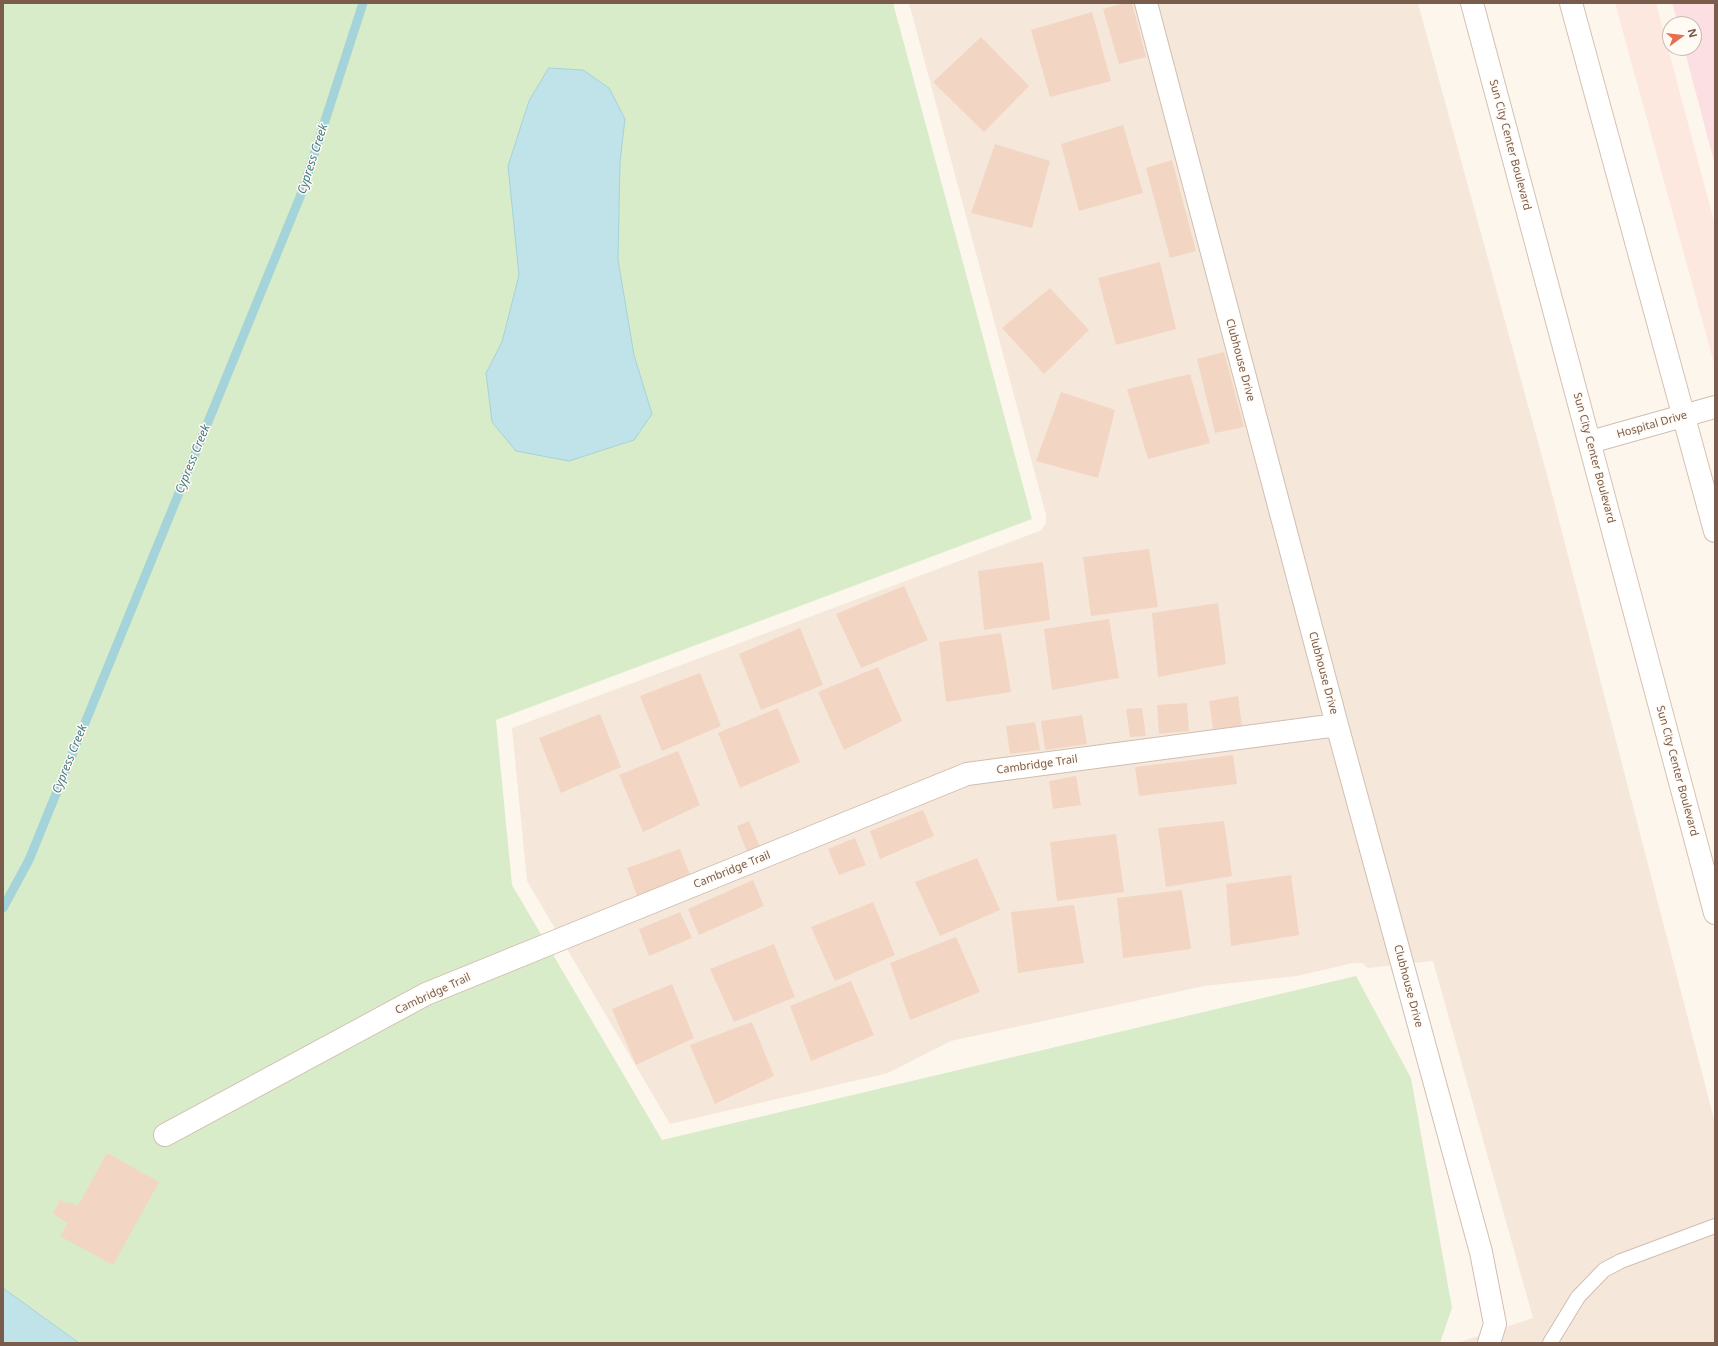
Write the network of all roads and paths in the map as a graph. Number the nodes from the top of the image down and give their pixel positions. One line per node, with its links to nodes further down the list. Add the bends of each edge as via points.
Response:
1 (1146, 3): 8 (street, Clubhouse Drive)
2 (1472, 3): 6 (street, Sun City Center Boulevard)
3 (1571, 3): 5 (street)
4 (1715, 407): 5 (street, Hospital Drive)
5 (1684, 416): 6 (street, Hospital Drive); 7 (street)
6 (1590, 442): 9 (street, Sun City Center Boulevard)
7 (1715, 531)
8 (1337, 725): 10 (street, Cambridge Trail, via 967,774 426,994); 12 (street, Clubhouse Drive, via 1481,1252 1495,1324)
9 (1715, 913)
10 (165, 1134)
11 (1715, 1226): 13 (lane, via 1621,1261 1604,1270 1578,1298)
12 (1489, 1343)
13 (1550, 1343)

